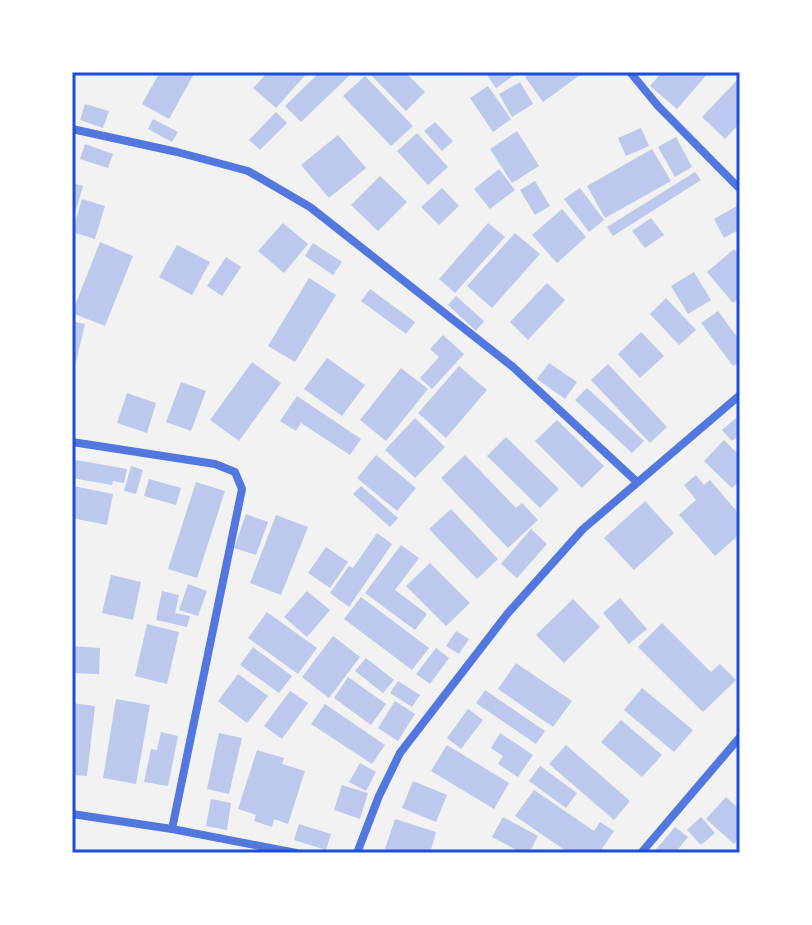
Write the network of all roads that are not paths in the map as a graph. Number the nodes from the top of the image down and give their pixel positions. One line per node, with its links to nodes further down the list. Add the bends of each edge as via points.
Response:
1 (630, 72): 3 (street)
2 (72, 129): 6 (street, via 248,171 310,207 513,367)
3 (740, 189)
4 (740, 395): 6 (street)
5 (72, 442): 9 (street, via 215,464 235,472 242,489)
6 (637, 482): 11 (street, via 583,529 441,697 400,753)
7 (740, 737): 12 (street)
8 (72, 814): 9 (street)
9 (172, 829): 10 (street)
10 (296, 853)
11 (357, 853)
12 (641, 853)

